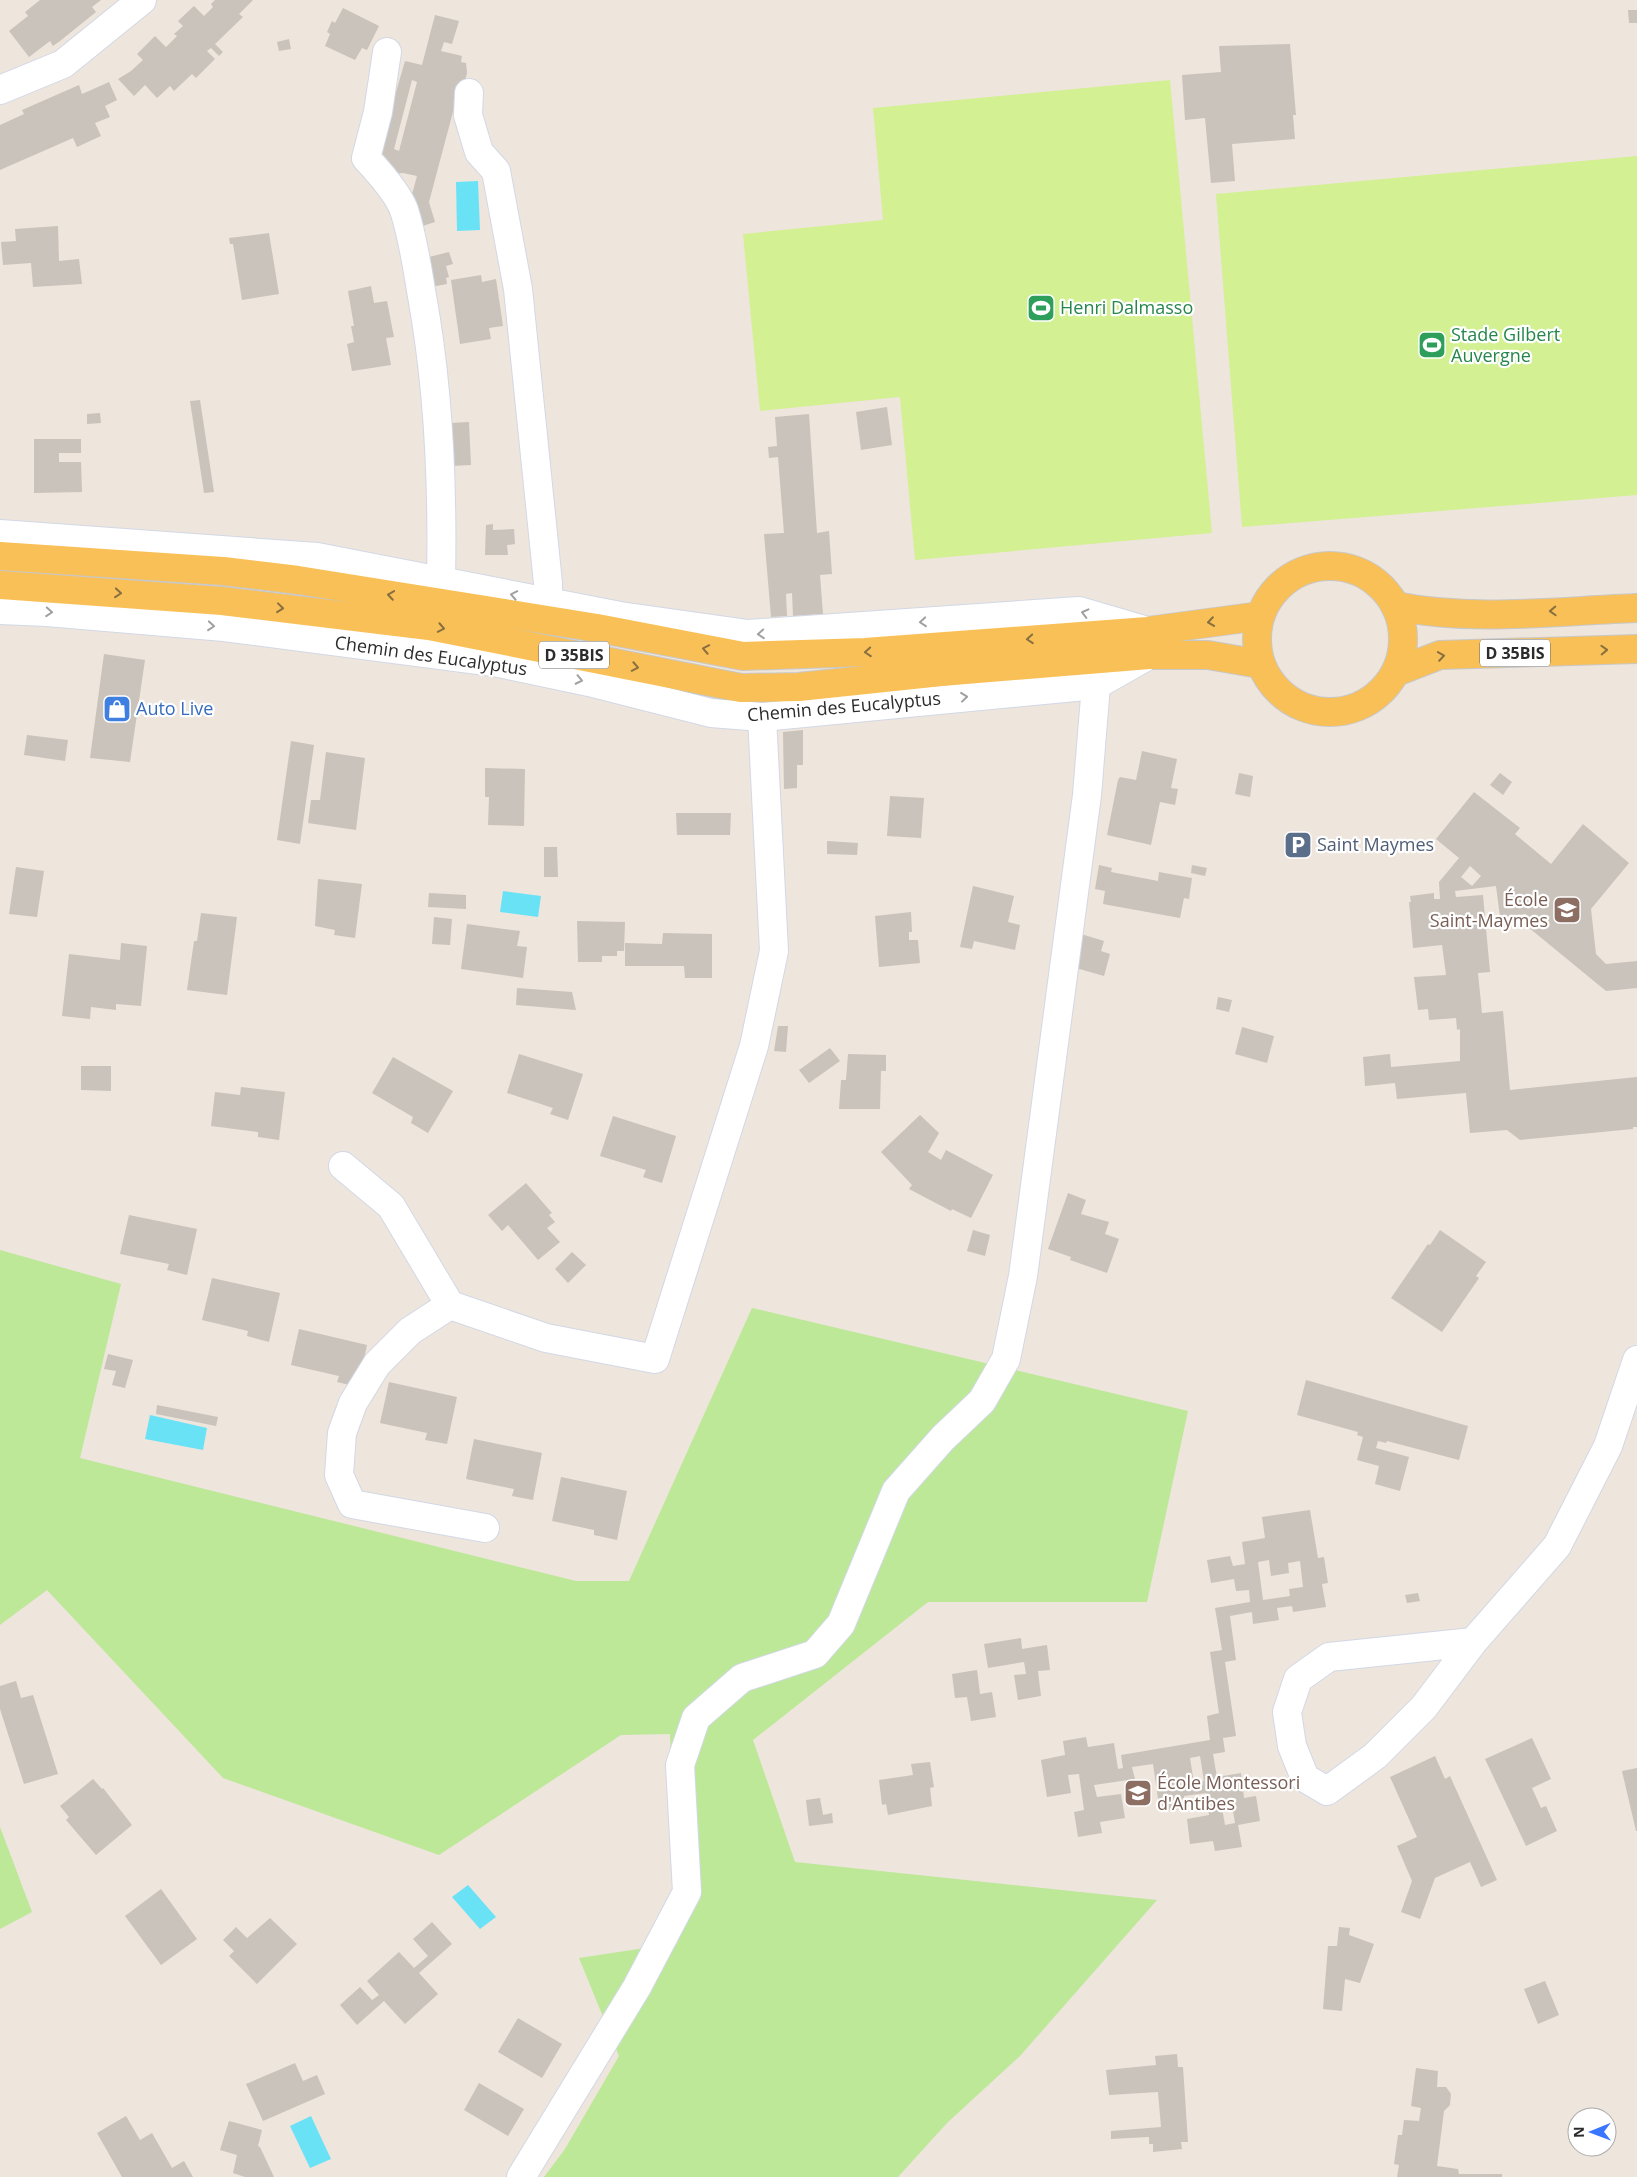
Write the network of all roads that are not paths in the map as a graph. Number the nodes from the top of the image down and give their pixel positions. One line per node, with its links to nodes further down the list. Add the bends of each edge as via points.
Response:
1 (142, 0): 3 (street, via 64,64)
2 (387, 52): 7 (street, via 378,112 366,158 403,208 416,259 431,344 440,449)
3 (0, 90)
4 (468, 93): 9 (street, via 468,115 479,152 496,171 518,289 548,574)
5 (0, 534): 7 (street, Chemin des Eucalyptus, via 317,557)
6 (0, 556): 14 (main road, Chemin des Eucalyptus / D 35BIS, one-way to 6, via 743,656 597,628 298,580 223,571)
7 (441, 580): 9 (street, Chemin des Eucalyptus, one-way to 7)
8 (0, 585): 14 (main road, Chemin des Eucalyptus / D 35BIS, one-way to 14, via 222,601 429,626 741,688 799,687 941,672)
9 (548, 602): 14 (street, Chemin des Eucalyptus, one-way to 9, via 1079,610 748,634)
10 (1395, 606): 11 (main road, D 35BIS, one-way to 10, via 1490,614 1426,612); 13 (main road, via 1381,586 1360,572 1337,565 1312,567 1289,577 1271,594); 17 (main road, via 1402,627 1402,650)
11 (1637, 608)
12 (0, 610): 19 (street, Chemin des Eucalyptus, one-way to 19, via 224,627 494,662 711,713)
13 (1260, 616): 14 (main road, Chemin des Eucalyptus / D 35BIS, one-way to 14); 16 (main road, via 1256,640)
14 (1149, 643): 16 (main road, Chemin des Eucalyptus / D 35BIS); 18 (street, Chemin des Eucalyptus)
15 (1637, 648): 17 (main road, D 35BIS, one-way to 15, via 1440,655)
16 (1260, 664): 17 (main road, via 1272,685 1290,702 1321,712 1361,706 1381,692)
17 (1396, 672)
18 (1096, 684): 19 (street, Chemin des Eucalyptus, one-way to 18); 25 (street, via 1087,795 1023,1276 1006,1359 982,1400 896,1491 841,1624 815,1654 742,1678 696,1718 680,1765 687,1892 637,1987)
19 (762, 717): 21 (street, via 774,952 754,1046 655,1359 546,1338)
20 (343, 1166): 21 (street, via 391,1206)
21 (450, 1305): 23 (street, via 410,1331 377,1364 353,1403 342,1433 339,1475 352,1504)
22 (1637, 1360): 24 (street, via 1608,1446 1557,1546)
23 (485, 1528)
24 (1473, 1642): 24 (street, via 1329,1657 1298,1679 1287,1712 1292,1746 1305,1778 1327,1791 1375,1756 1424,1707)
25 (521, 2177)

